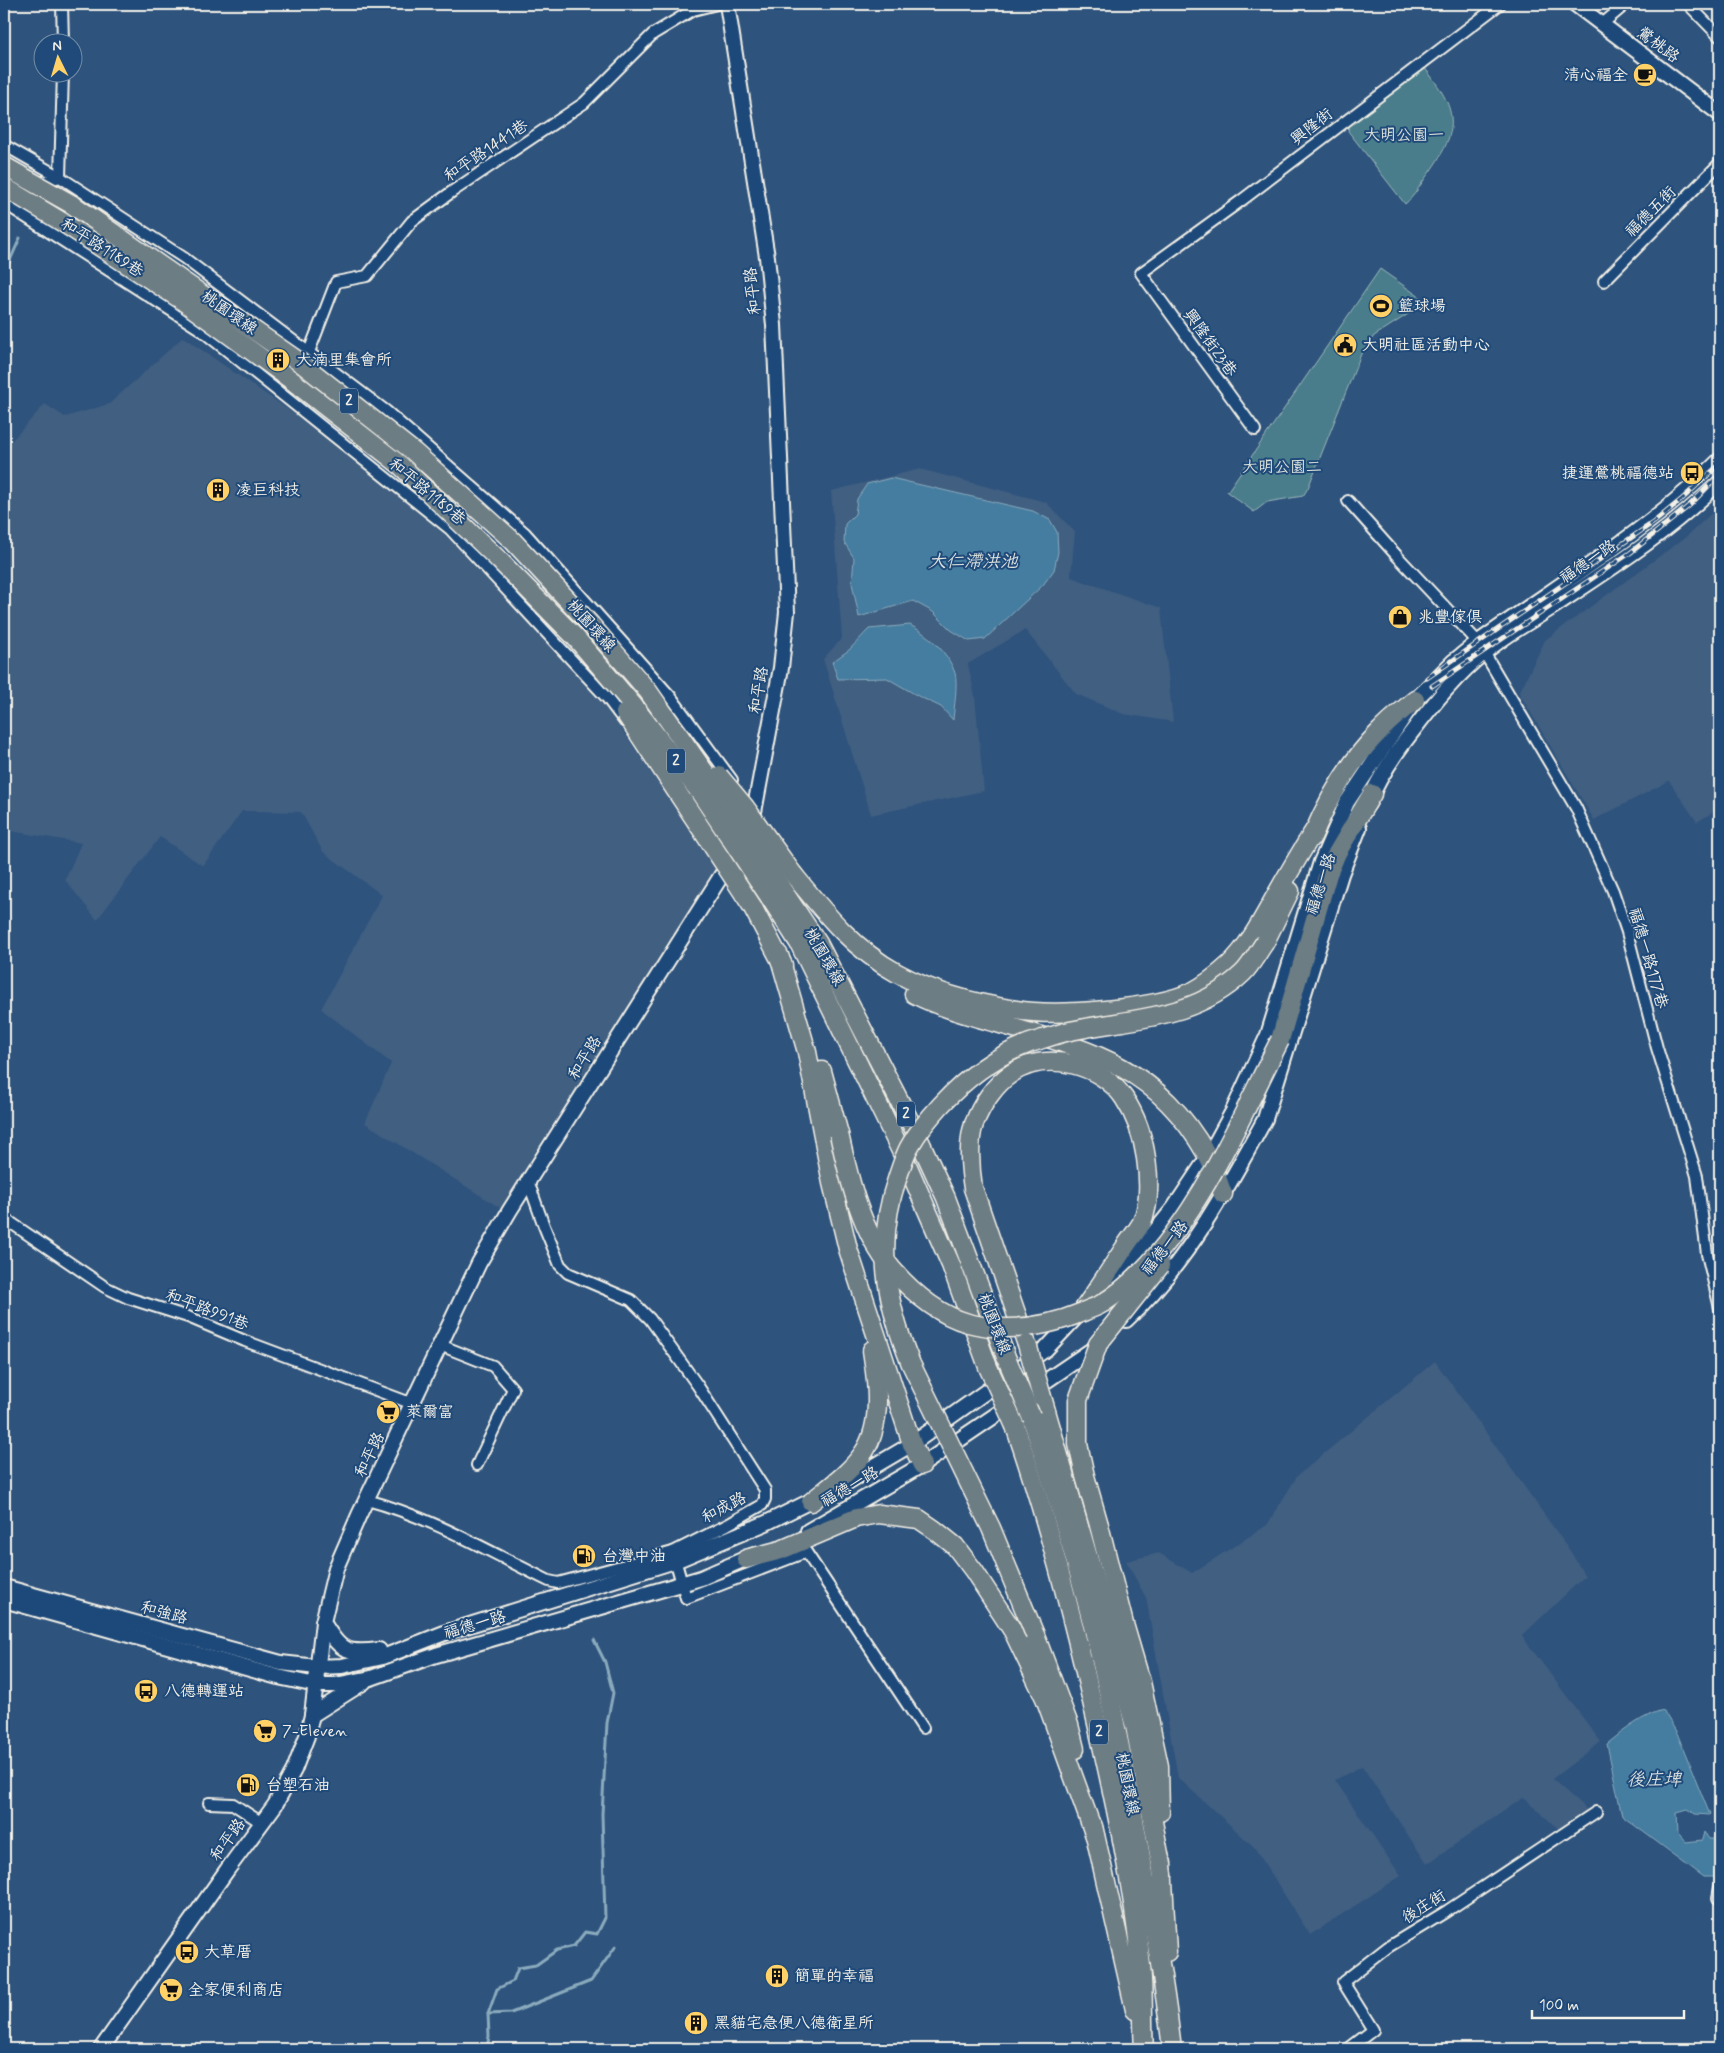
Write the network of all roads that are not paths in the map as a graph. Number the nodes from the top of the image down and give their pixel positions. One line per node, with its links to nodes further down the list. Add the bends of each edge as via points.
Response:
1 (62, 4): 10 (street)
2 (718, 4): 26 (street, 和平路1441巷, via 693,10 653,34 584,103 412,221 367,276 336,282)
3 (728, 4): 36 (main road, 和平路, via 767,256 774,325 787,612 781,668)
4 (1500, 4): 23 (street, 興隆街, via 1242,200)
5 (1575, 4): 9 (main road, 鶯桃路)
6 (1589, 4): 9 (main road, 鶯桃路)
7 (1626, 4): 9 (street)
8 (1688, 4): 11 (street)
9 (1604, 22): 13 (main road, 鶯桃路); 14 (main road, 鶯桃路)
10 (63, 32)
11 (1720, 37)
12 (63, 82): 18 (street)
13 (1720, 102)
14 (1720, 114)
15 (4, 145): 18 (street, 和平路1189巷)
16 (1720, 163): 24 (street, 福德五街)
17 (4, 166): 33 (highway, 桃園環線 / 2, bridge, via 73,205 191,286 300,363 414,452 513,541 592,625)
18 (60, 177): 20 (street); 22 (street, 和平路1189巷)
19 (4, 187): 31 (highway, 桃園環線 / 2, bridge, via 180,299 392,459)
20 (4, 194)
21 (4, 203): 25 (street, 和平路1189巷)
22 (184, 258): 25 (street); 26 (street, 和平路1189巷)
23 (1141, 272): 27 (street, 興隆街23巷)
24 (1604, 281)
25 (162, 305): 38 (street, 和平路1189巷, via 200,329 450,529 607,698)
26 (309, 352): 36 (street, 和平路1189巷, via 376,402 525,533 671,696)
27 (1255, 430)
28 (1720, 460): 32 (main road, 福德一路, via 1629,538)
29 (1720, 481): 32 (main road, 福德一路, via 1648,541)
30 (1348, 500): 32 (street, 福德一路177巷)
31 (575, 637): 40 (highway, 桃園環線 / 2, bridge, via 632,704); 41 (highway, bridge, via 752,906)
32 (1482, 647): 34 (main road, 福德一路, via 1452,662); 35 (main road, 福德一路, via 1397,751); 51 (street, 福德一路177巷, via 1576,808 1616,900 1697,1176 1707,1254)
33 (648, 691): 39 (highway, bridge, via 745,807); 40 (highway, 桃園環線 / 2, bridge, via 713,784)
34 (1414, 700): 37 (highway, via 1379,731 1352,765); 43 (main road, 福德一路, via 1343,811 1321,862 1268,1035)
35 (1372, 794): 42 (highway, via 1328,874); 44 (main road, 福德一路, via 1341,874 1265,1119)
36 (754, 812): 38 (main road, 和平路)
37 (1316, 828): 39 (highway, via 1259,927 1229,965 1192,991 1171,999 1117,1008 1062,1012 1017,1010 970,1000 920,984 872,957 847,937); 74 (highway, bridge, via 1279,916 1244,972 1223,990 1174,1013 1068,1032 1028,1044 977,1071 943,1103 910,1145 891,1196 885,1228 886,1265 892,1310 902,1342 991,1528 1035,1635 1069,1725)
38 (728, 865): 46 (main road, 和平路)
39 (793, 874): 45 (highway, via 828,927 874,969 942,1005 1099,1055 1130,1070 1180,1115)
40 (773, 889): 78 (highway, 桃園環線 / 2, bridge, via 818,943 917,1134 946,1198 1031,1416 1070,1543 1111,1702 1146,1879); 79 (highway, 桃園環線 / 2, bridge, via 902,1153 951,1265 988,1367 1015,1426 1041,1503 1077,1636 1112,1788 1142,1967)
41 (778, 955): 42 (highway, bridge, via 809,1018 847,1172 872,1238 892,1268 929,1304 967,1323 1030,1327 1060,1322 1103,1304 1141,1272 1180,1225 1220,1160); 49 (highway, via 807,1052 832,1182)
42 (1280, 1040): 75 (highway, bridge, via 1263,1096 1242,1141 1190,1228 1098,1344 1081,1387 1077,1415 1078,1444 1085,1476 1141,1682 1159,1766)
43 (1221, 1132): 44 (main road, via 1220,1151 1232,1156); 45 (main road, 福德一路)
44 (1245, 1156): 47 (main road, 福德一路)
45 (1208, 1157): 47 (highway); 50 (main road, 福德一路, via 1174,1208 1121,1274)
46 (528, 1181): 52 (main road, 和平路, via 479,1263); 59 (street, 和成路, via 560,1264 568,1273 631,1300 650,1319 765,1490 762,1505)
47 (1223, 1194): 56 (main road, 福德一路, via 1203,1228 1156,1288 1095,1349)
48 (4, 1218): 53 (street, 和平路991巷, via 106,1287 128,1298 188,1317)
49 (863, 1298): 54 (highway); 58 (highway, via 876,1380 874,1430 864,1452 846,1473)
50 (1085, 1307): 54 (main road, 福德一路, via 1046,1349); 75 (highway, bridge, via 1142,1222 1148,1191 1143,1139 1123,1098 1110,1083 1074,1064 1051,1062 1030,1065 1013,1073 996,1088 974,1125 970,1165 972,1188 1027,1344 1100,1597 1135,1726)
51 (1720, 1308)
52 (440, 1345): 53 (main road, 和平路); 55 (street, via 493,1366 513,1389)
53 (413, 1404): 57 (main road, 和平路)
54 (912, 1444): 56 (highway); 58 (main road, 福德一路)
55 (477, 1465)
56 (922, 1466): 60 (main road, 福德一路, via 810,1530)
57 (367, 1500): 59 (street, via 429,1522 558,1583); 64 (main road, 和平路, via 336,1568)
58 (811, 1502): 59 (main road, 福德一路)
59 (674, 1557): 61 (street); 65 (main road, 福德一路)
60 (746, 1559): 61 (main road, 福德一路); 74 (highway, via 781,1550 856,1518 879,1514 919,1519 935,1530 955,1546 974,1571 1017,1640 1056,1725)
61 (681, 1583): 67 (main road, 福德一路, via 436,1655); 70 (street, via 686,1598 806,1552)
62 (4, 1587): 66 (main road, 和強路, via 281,1663)
63 (4, 1600): 68 (main road, 和強路)
64 (323, 1622): 65 (main road, via 335,1642 348,1651 357,1652 378,1650); 66 (main road, 和平路)
65 (447, 1632): 66 (main road, 福德一路, via 383,1657 342,1666)
66 (317, 1667): 68 (main road, 和平路)
67 (372, 1678): 68 (main road, 福德一路); 69 (main road)
68 (316, 1685): 69 (main road, 和平路)
69 (312, 1715): 73 (main road, 和平路, via 294,1770)
70 (923, 1728)
71 (209, 1803): 73 (street, via 233,1804)
72 (1596, 1812): 82 (street, 後庄街, via 1388,1947 1343,1982 1373,2030)
73 (262, 1823): 80 (main road, 和平路)
74 (1095, 1836): 79 (highway)
75 (1163, 1875): 78 (highway)
76 (1720, 1887): 77 (street)
77 (1718, 1898)
78 (1167, 2008): 81 (highway, 桃園環線 / 2)
79 (1144, 2048)
80 (101, 2049)
81 (1172, 2049)
82 (1348, 2049)

